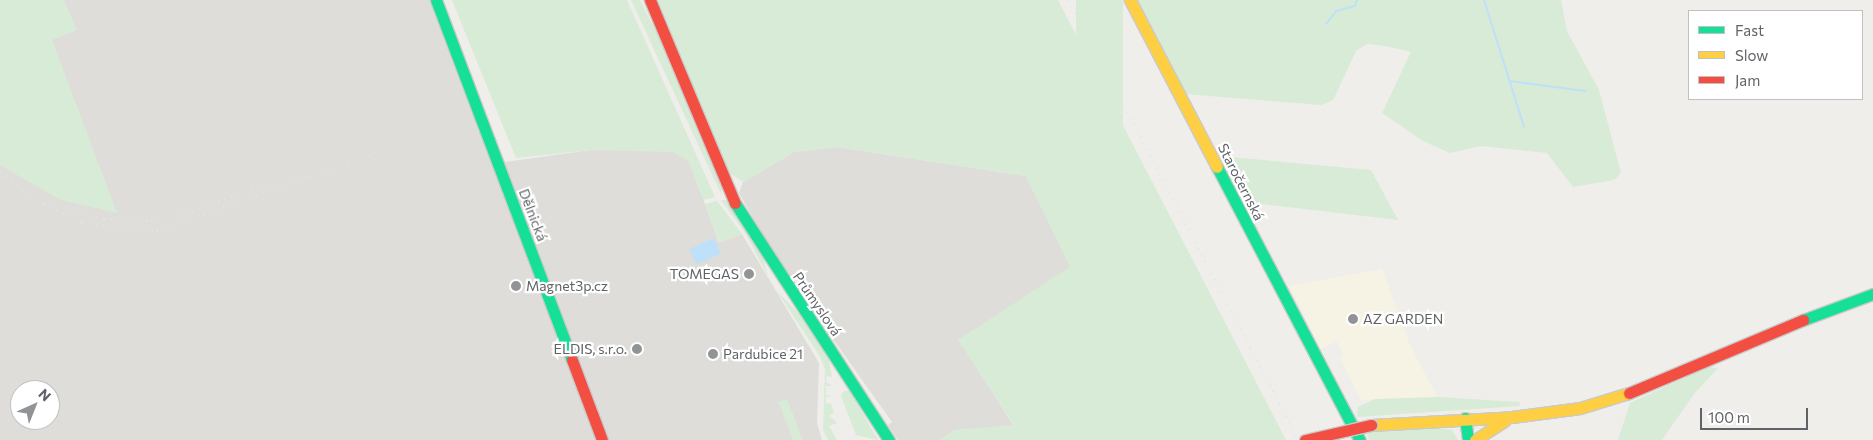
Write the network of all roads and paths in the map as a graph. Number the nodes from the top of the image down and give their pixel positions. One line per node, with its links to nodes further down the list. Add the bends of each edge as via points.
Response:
1 (436, 0): 10 (main road, Dělnická)
2 (644, 0): 5 (main road)
3 (650, 0): 5 (main road)
4 (1130, 0): 7 (main road, Staročernská)
5 (705, 130): 11 (main road, Průmyslová, via 724,181 745,221)
6 (1873, 294): 8 (main road, via 1614,398)
7 (1326, 379): 13 (main road, Staročernská); 14 (main road, Staročernská)
8 (1512, 417): 9 (main road); 16 (main road, via 1486,429)
9 (1465, 418): 12 (main road, bridge, via 1371,425); 15 (main road)
10 (602, 440)
11 (889, 440)
12 (1305, 440)
13 (1354, 440)
14 (1360, 440)
15 (1468, 440)
16 (1475, 440)

